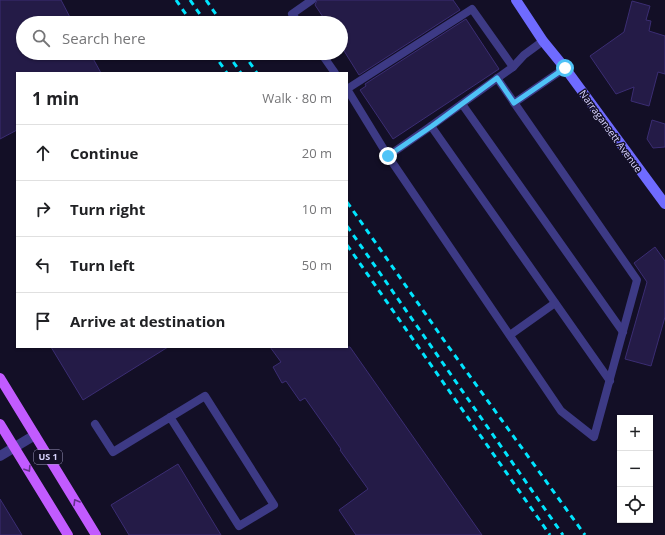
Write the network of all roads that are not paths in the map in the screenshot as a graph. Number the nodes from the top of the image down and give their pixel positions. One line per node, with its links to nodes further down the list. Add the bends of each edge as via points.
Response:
1 (312, 0): 3 (lane, via 292,14)
2 (516, 0): 4 (street, Narragansett Avenue)
3 (294, 16)
4 (543, 41): 6 (lane); 7 (street, Narragansett Avenue)
5 (326, 60): 8 (lane)
6 (513, 67): 9 (lane); 10 (lane, via 472,9)
7 (565, 68): 12 (lane); 16 (street, Narragansett Avenue)
8 (335, 72)
9 (497, 78): 12 (lane); 13 (lane)
10 (348, 88)
11 (348, 91): 15 (lane)
12 (514, 103): 18 (lane, via 637,280)
13 (462, 104): 14 (lane); 18 (lane)
14 (432, 126): 15 (lane); 17 (lane)
15 (388, 156): 19 (lane)
16 (665, 204)
17 (555, 303): 19 (lane); 21 (lane)
18 (623, 332): 21 (lane)
19 (510, 335): 21 (lane, via 561,411 594,437)
20 (0, 378): 25 (main road, US 1)
21 (610, 381)
22 (170, 417): 22 (lane, via 205,396 274,504 239,526); 24 (lane, via 113,452)
23 (0, 424): 26 (main road, US 1)
24 (95, 424)
25 (35, 435): 26 (street); 29 (main road, US 1, one-way to 25)
26 (15, 447): 27 (street); 28 (main road, US 1, one-way to 28)
27 (0, 456)
28 (68, 535)
29 (96, 535)

